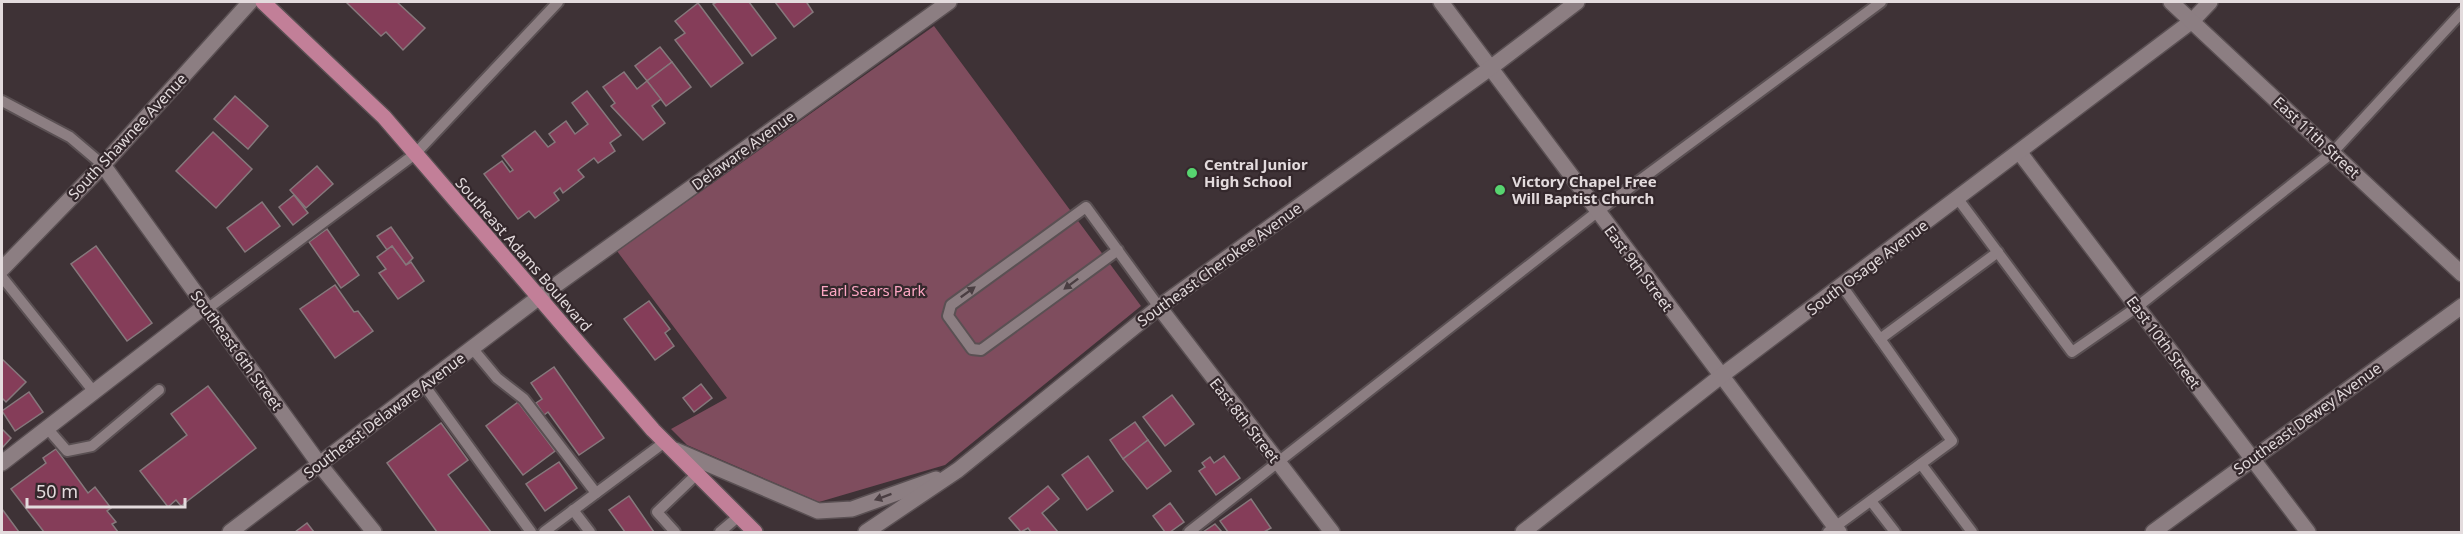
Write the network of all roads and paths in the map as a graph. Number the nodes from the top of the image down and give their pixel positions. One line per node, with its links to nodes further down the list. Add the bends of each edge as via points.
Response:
1 (249, 2): 17 (street, South Shawnee Avenue)
2 (263, 2): 16 (main road, Southeast Adams Boulevard, via 384,117)
3 (558, 2): 16 (lane)
4 (1441, 2): 12 (street, East 9th Street)
5 (1577, 2): 12 (street, Southeast Cherokee Avenue)
6 (1881, 2): 19 (lane)
7 (2171, 2): 11 (street, East 11th Street)
8 (2210, 2): 11 (street, South Osage Avenue)
9 (938, 5): 26 (street, Delaware Avenue)
10 (2462, 12): 14 (lane)
11 (2192, 21): 14 (street, East 11th Street); 15 (street, South Osage Avenue)
12 (1489, 69): 19 (street, East 9th Street); 28 (street, Southeast Cherokee Avenue)
13 (2, 101): 17 (lane, via 70,138)
14 (2332, 152): 23 (street, East 11th Street); 29 (lane)
15 (2020, 153): 18 (street, South Osage Avenue); 29 (street, East 10th Street)
16 (415, 154): 26 (main road, Southeast Adams Boulevard); 30 (lane)
17 (103, 165): 22 (street, South Shawnee Avenue); 30 (street, Southeast 6th Street)
18 (1958, 199): 21 (lane); 25 (street, South Osage Avenue)
19 (1597, 212): 33 (street, East 9th Street); 41 (lane)
20 (1118, 250): 20 (lane, one-way to 20, via 981,351 972,349 948,316 951,305 1086,207); 28 (lane)
21 (1998, 252): 29 (lane, via 2072,352); 31 (lane)
22 (2, 269)
23 (2462, 274)
24 (2, 277): 36 (lane)
25 (1842, 286): 31 (lane); 33 (street, South Osage Avenue)
26 (538, 298): 32 (street, Southeast Delaware Avenue); 38 (main road, Southeast Adams Boulevard)
27 (2462, 306): 39 (street, Southeast Dewey Avenue)
28 (1158, 307): 41 (street, East 8th Street); 44 (street, Southeast Cherokee Avenue)
29 (2137, 307): 39 (street, East 10th Street)
30 (206, 308): 36 (street); 43 (street, Southeast 6th Street)
31 (1880, 339): 42 (lane, via 1952,441)
32 (472, 348): 34 (street, Southeast Delaware Avenue); 46 (lane, via 497,378 524,399)
33 (1721, 376): 50 (street, East 9th Street); 62 (street, South Osage Avenue)
34 (424, 385): 43 (street, Southeast Delaware Avenue); 53 (lane)
35 (159, 390): 37 (lane, via 92,446 67,451)
36 (94, 392): 37 (street)
37 (46, 428): 40 (street)
38 (670, 445): 44 (street, one-way to 38, via 852,509 818,511); 45 (main road, Southeast Adams Boulevard); 46 (lane)
39 (2252, 458): 65 (street, Southeast Dewey Avenue); 66 (street, East 10th Street)
40 (2, 463)
41 (1279, 463): 60 (lane); 61 (street, East 8th Street)
42 (1921, 464): 47 (lane); 64 (lane)
43 (320, 465): 51 (street, Southeast Delaware Avenue); 52 (street, Southeast 6th Street)
44 (958, 470): 59 (street, Southeast Cherokee Avenue)
45 (698, 473): 49 (main road, Southeast Adams Boulevard); 56 (lane, via 657,512)
46 (596, 493): 48 (lane)
47 (1871, 501): 50 (lane); 63 (lane)
48 (573, 510): 54 (lane); 55 (lane)
49 (739, 516): 57 (lane); 58 (main road, Southeast Adams Boulevard)
50 (1834, 531)
51 (230, 532)
52 (374, 532)
53 (531, 532)
54 (544, 532)
55 (590, 532)
56 (675, 532)
57 (720, 532)
58 (755, 532)
59 (866, 532)
60 (1189, 532)
61 (1332, 532)
62 (1523, 532)
63 (1895, 532)
64 (1972, 532)
65 (2153, 532)
66 (2308, 532)

